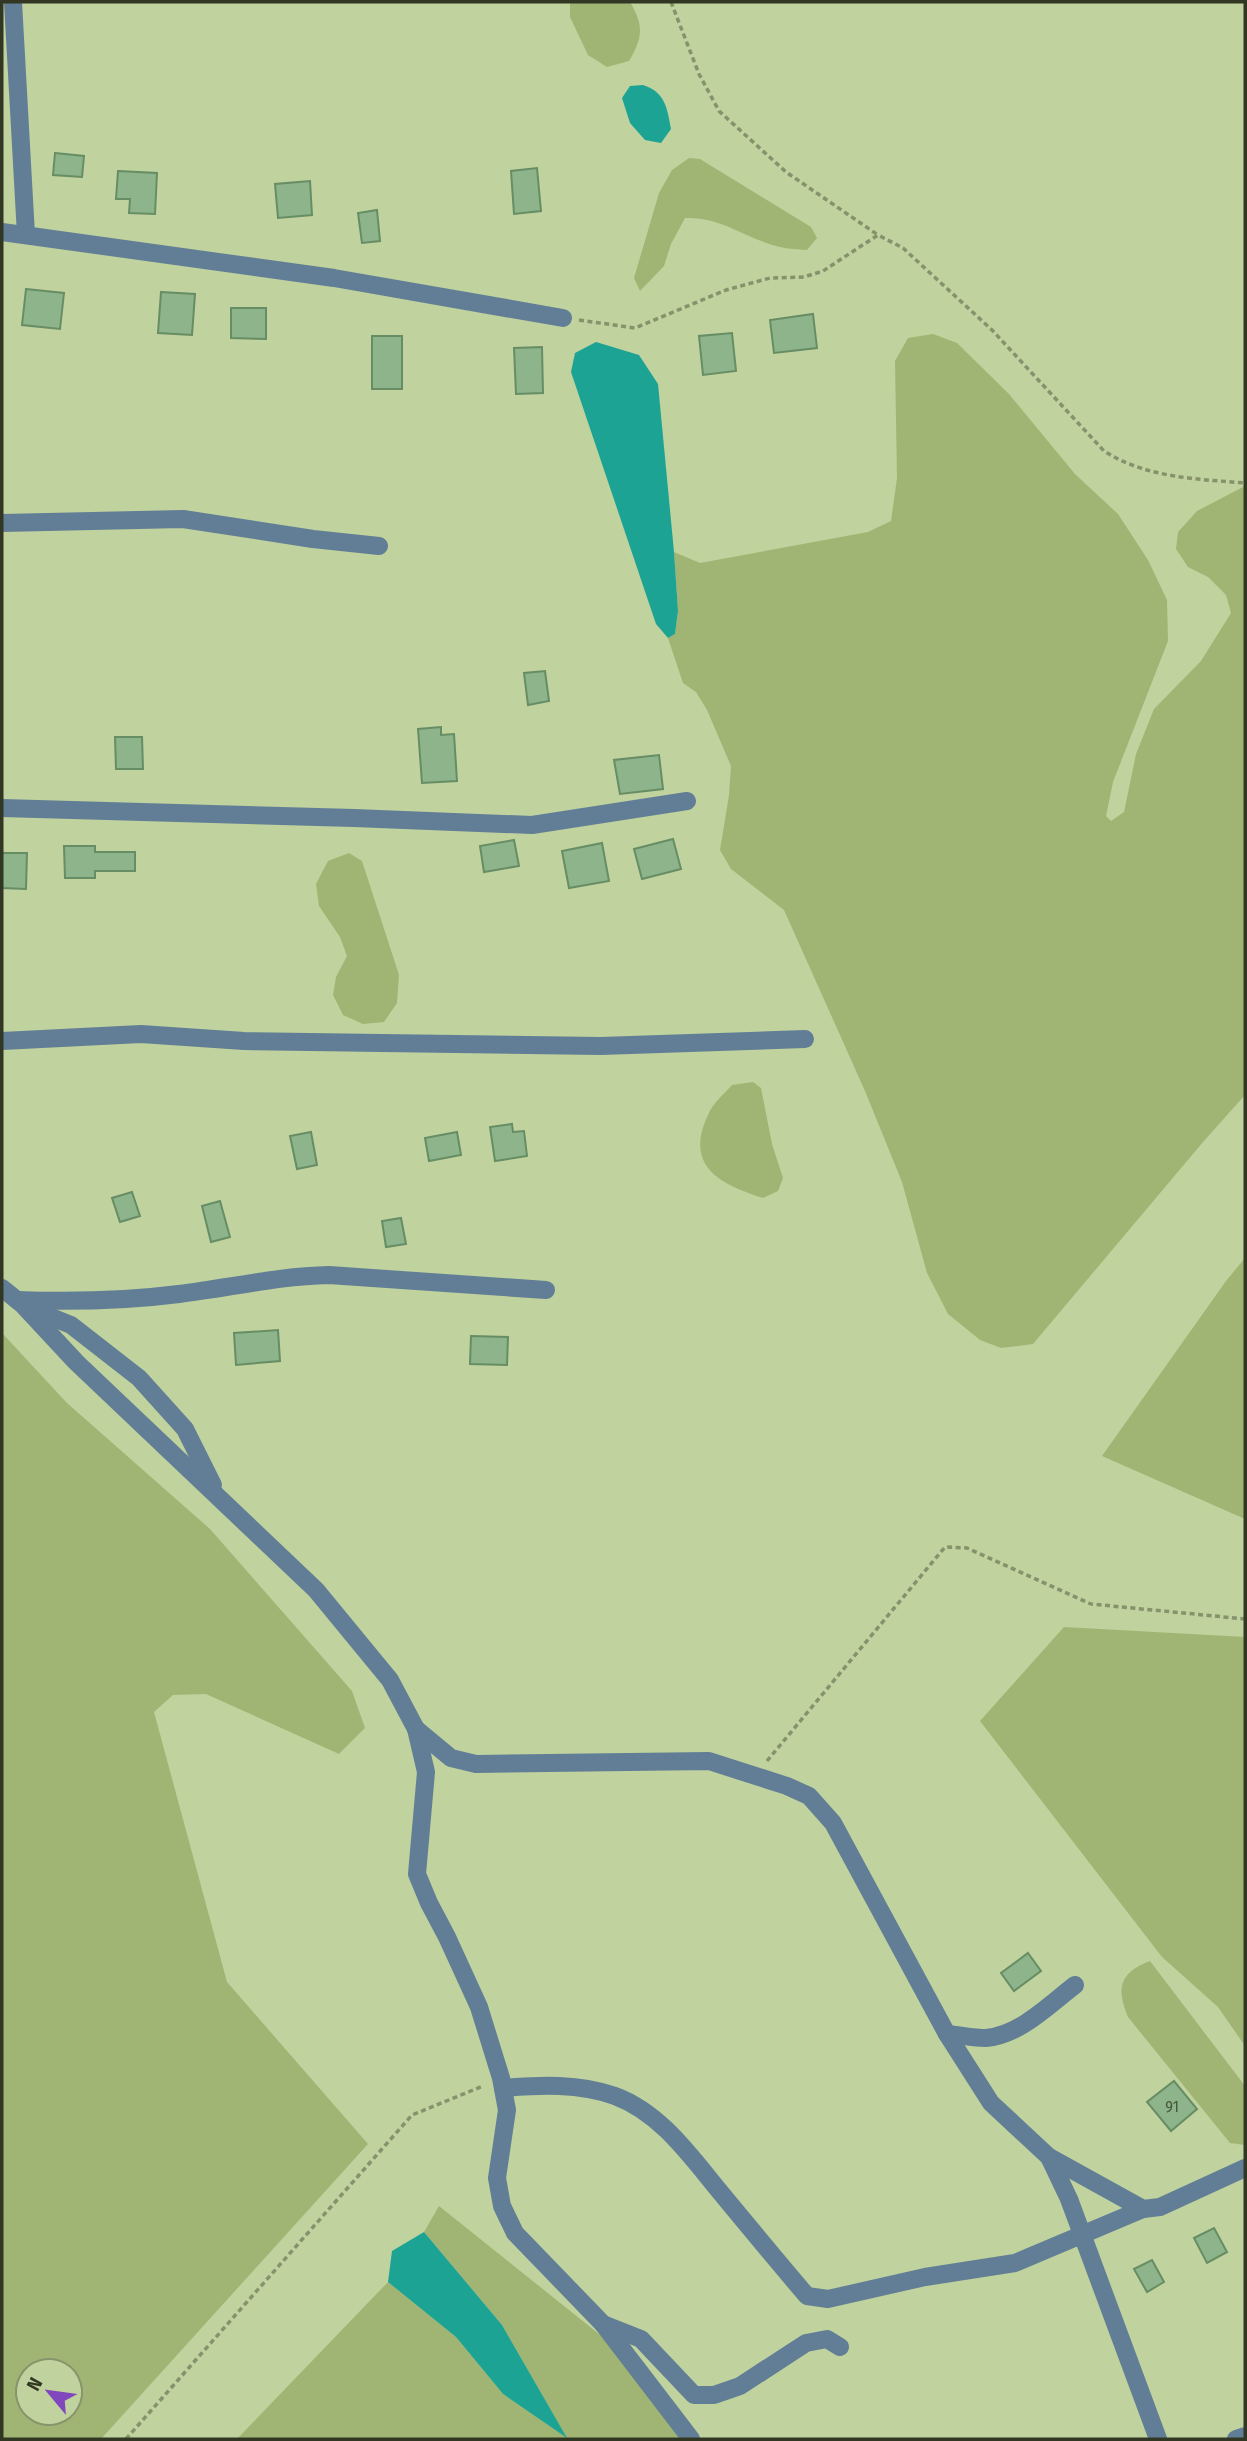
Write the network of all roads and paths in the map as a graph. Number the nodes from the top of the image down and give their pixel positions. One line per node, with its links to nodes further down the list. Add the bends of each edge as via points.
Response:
1 (13, 2): 5 (street)
2 (671, 2): 4 (path, via 719,111 786,172)
3 (2, 232): 5 (street)
4 (878, 234): 6 (path, via 823,271 726,290 635,328); 7 (path, via 903,248 992,330 1104,451 1122,462 1172,476)
5 (26, 235): 6 (street, via 334,278)
6 (563, 318)
7 (1245, 483)
8 (2, 523): 9 (street, via 183,519)
9 (379, 546)
10 (687, 801): 11 (street, via 532,825)
11 (2, 808)
12 (805, 1039): 13 (street, via 601,1046 244,1041 141,1034)
13 (2, 1041)
14 (2, 1288): 16 (street)
15 (546, 1290): 16 (street, via 308,1276 115,1300)
16 (20, 1303): 17 (street); 17 (street, via 71,1325 139,1378 185,1429)
17 (220, 1498): 19 (street, via 316,1590 390,1680)
18 (1245, 1619): 20 (path, via 1091,1604 967,1548 944,1547)
19 (416, 1729): 20 (street, via 451,1758 476,1763 709,1761); 23 (street, via 426,1772 417,1874 480,2007)
20 (754, 1776): 22 (street, via 808,1796 833,1823)
21 (1075, 1985): 22 (street, via 1007,2033 985,2038)
22 (947, 2034): 24 (street, via 991,2103)
23 (502, 2083): 27 (street, via 581,2088 615,2096 644,2111 681,2145 807,2296 828,2299 1015,2263); 28 (street, via 507,2110 496,2178 502,2206 514,2233); 31 (path, via 412,2115)
24 (1049, 2157): 26 (street); 27 (street)
25 (1245, 2168): 26 (street, via 1160,2207)
26 (1143, 2209): 27 (street)
27 (1083, 2234): 33 (street)
28 (603, 2324): 29 (street, via 641,2339 694,2395 714,2395 740,2386 806,2343 827,2339); 32 (street)
29 (840, 2347)
30 (1245, 2436): 34 (street)
31 (126, 2439)
32 (691, 2439)
33 (1158, 2439)
34 (1236, 2439)

